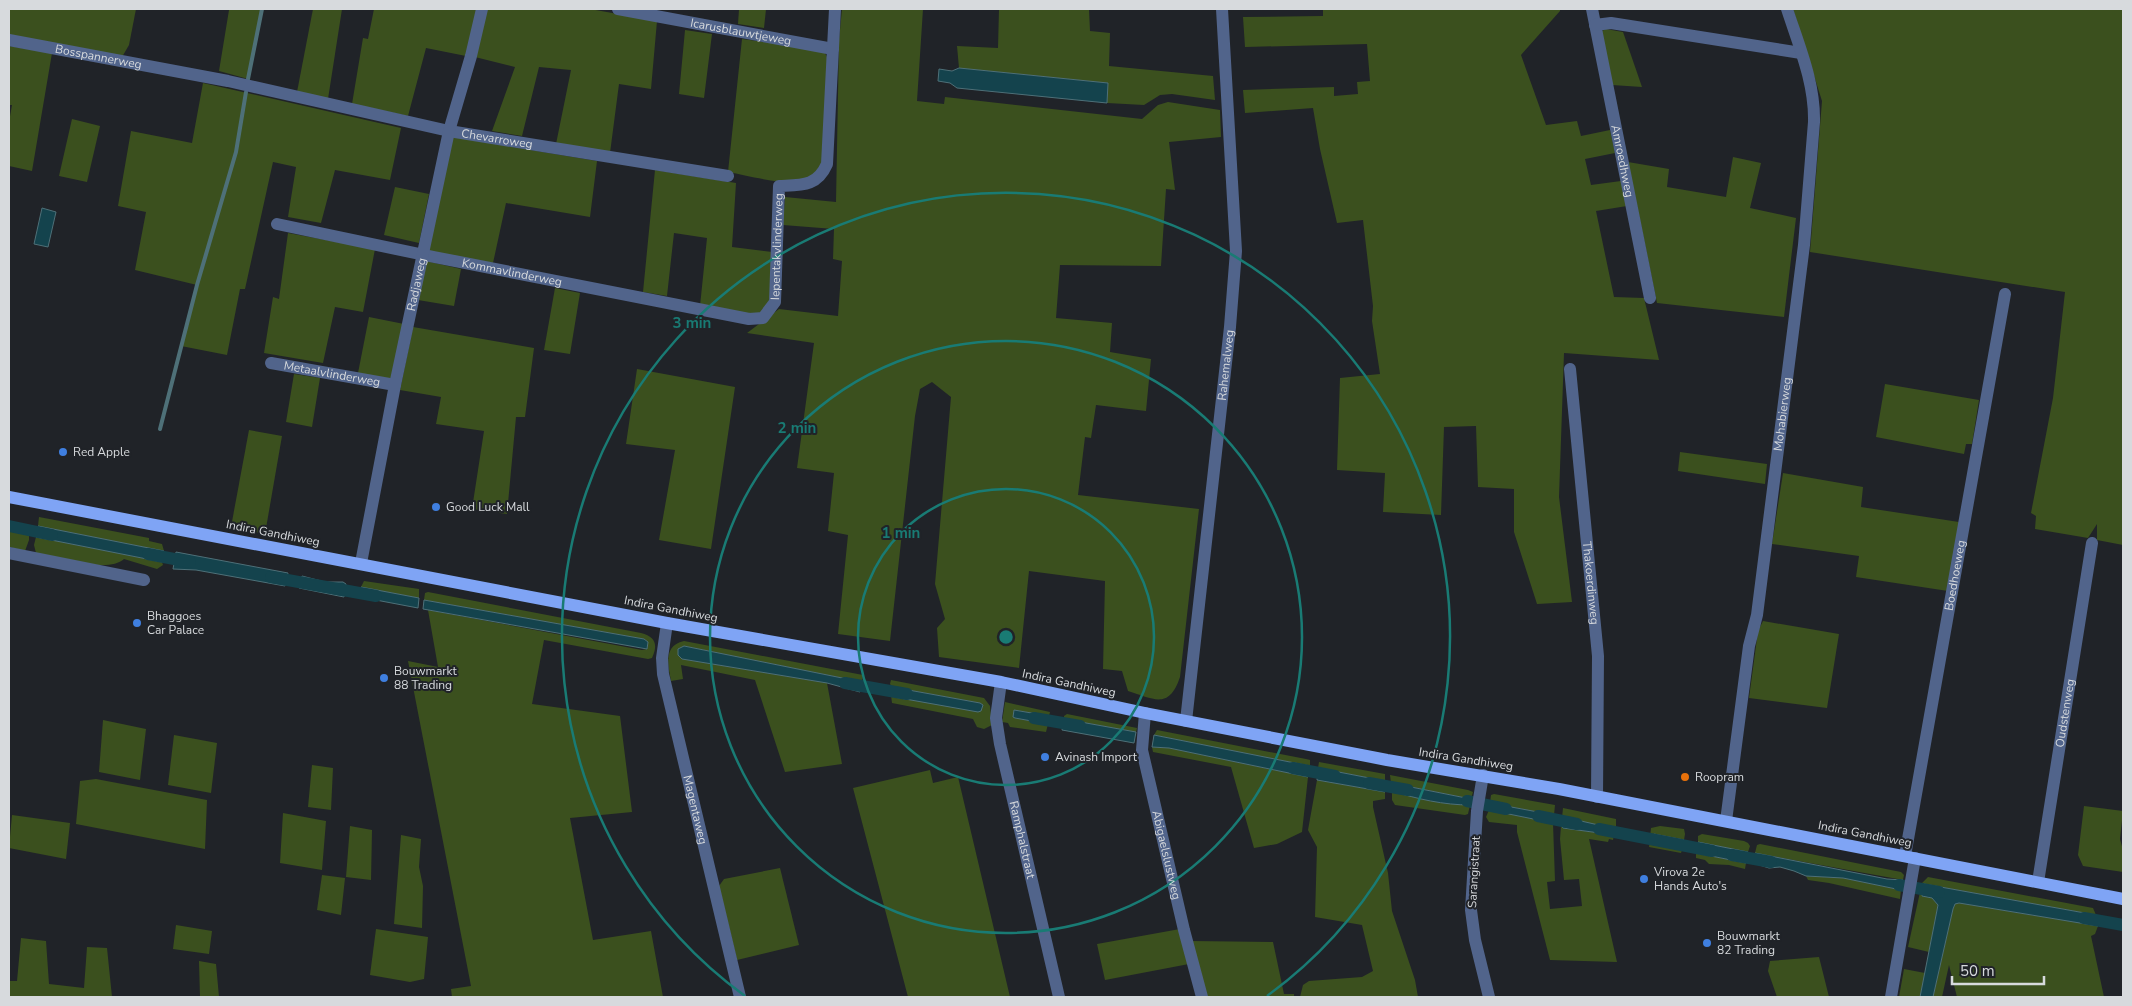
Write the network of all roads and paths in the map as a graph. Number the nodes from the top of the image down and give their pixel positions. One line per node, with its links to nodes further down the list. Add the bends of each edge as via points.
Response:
1 (482, 9): 12 (street, Radjaweg)
2 (618, 9): 9 (street, Icarusblauwtjeweg)
3 (835, 9): 9 (street)
4 (1222, 9): 30 (street, Rahemalweg, via 1236,251)
5 (1592, 9): 7 (street, Amroedhweg)
6 (1787, 9): 10 (street, Mohabierweg)
7 (1595, 25): 10 (street, via 1611,23); 17 (street, Amroedhweg)
8 (9, 40): 11 (street, Bosspannerweg)
9 (833, 49): 18 (street, Iepentakvlinderweg, via 827,164 823,175 807,184 779,186 775,302 763,318)
10 (1801, 53): 33 (street, Mohabierweg, via 1815,104 1804,245 1757,615 1749,646)
11 (268, 90): 12 (street, Chevarroweg)
12 (448, 131): 13 (street, Chevarroweg); 15 (street, Radjaweg)
13 (728, 176)
14 (277, 224): 15 (street, Kommavlinderweg)
15 (423, 254): 18 (street, Kommavlinderweg); 21 (street, Radjaweg)
16 (2005, 294): 34 (street, Boedhoeweg)
17 (1650, 298)
18 (748, 319)
19 (270, 362): 21 (street, Metaalvlinderweg)
20 (1570, 369): 32 (street, Thakoerdinweg, via 1598,656)
21 (395, 385): 25 (street, Radjaweg)
22 (9, 496): 25 (main road, Indira Gandhiweg)
23 (2092, 543): 35 (street, Oudstenweg)
24 (9, 553): 26 (street)
25 (361, 563): 27 (main road, Indira Gandhiweg)
26 (144, 580)
27 (667, 623): 28 (main road, Indira Gandhiweg); 37 (street, Magentaweg, via 663,674)
28 (1001, 682): 29 (main road, Indira Gandhiweg); 38 (street, Ramphalstraat, via 996,718 1000,744)
29 (1145, 713): 30 (main road, Indira Gandhiweg); 39 (street, Abigaelslustweg, via 1141,741 1143,759)
30 (1186, 721): 31 (main road, Indira Gandhiweg)
31 (1483, 775): 32 (main road, Indira Gandhiweg); 40 (street, Sarangistraat, via 1477,811 1472,910 1475,940)
32 (1597, 797): 33 (main road, Indira Gandhiweg)
33 (1726, 821): 34 (main road, Indira Gandhiweg)
34 (1911, 861): 35 (main road, Indira Gandhiweg); 41 (street, Boedhoeweg, via 1909,899)
35 (2038, 882): 36 (main road, Indira Gandhiweg)
36 (2123, 898)
37 (740, 997)
38 (1060, 997)
39 (1202, 997)
40 (1489, 997)
41 (1892, 997)

